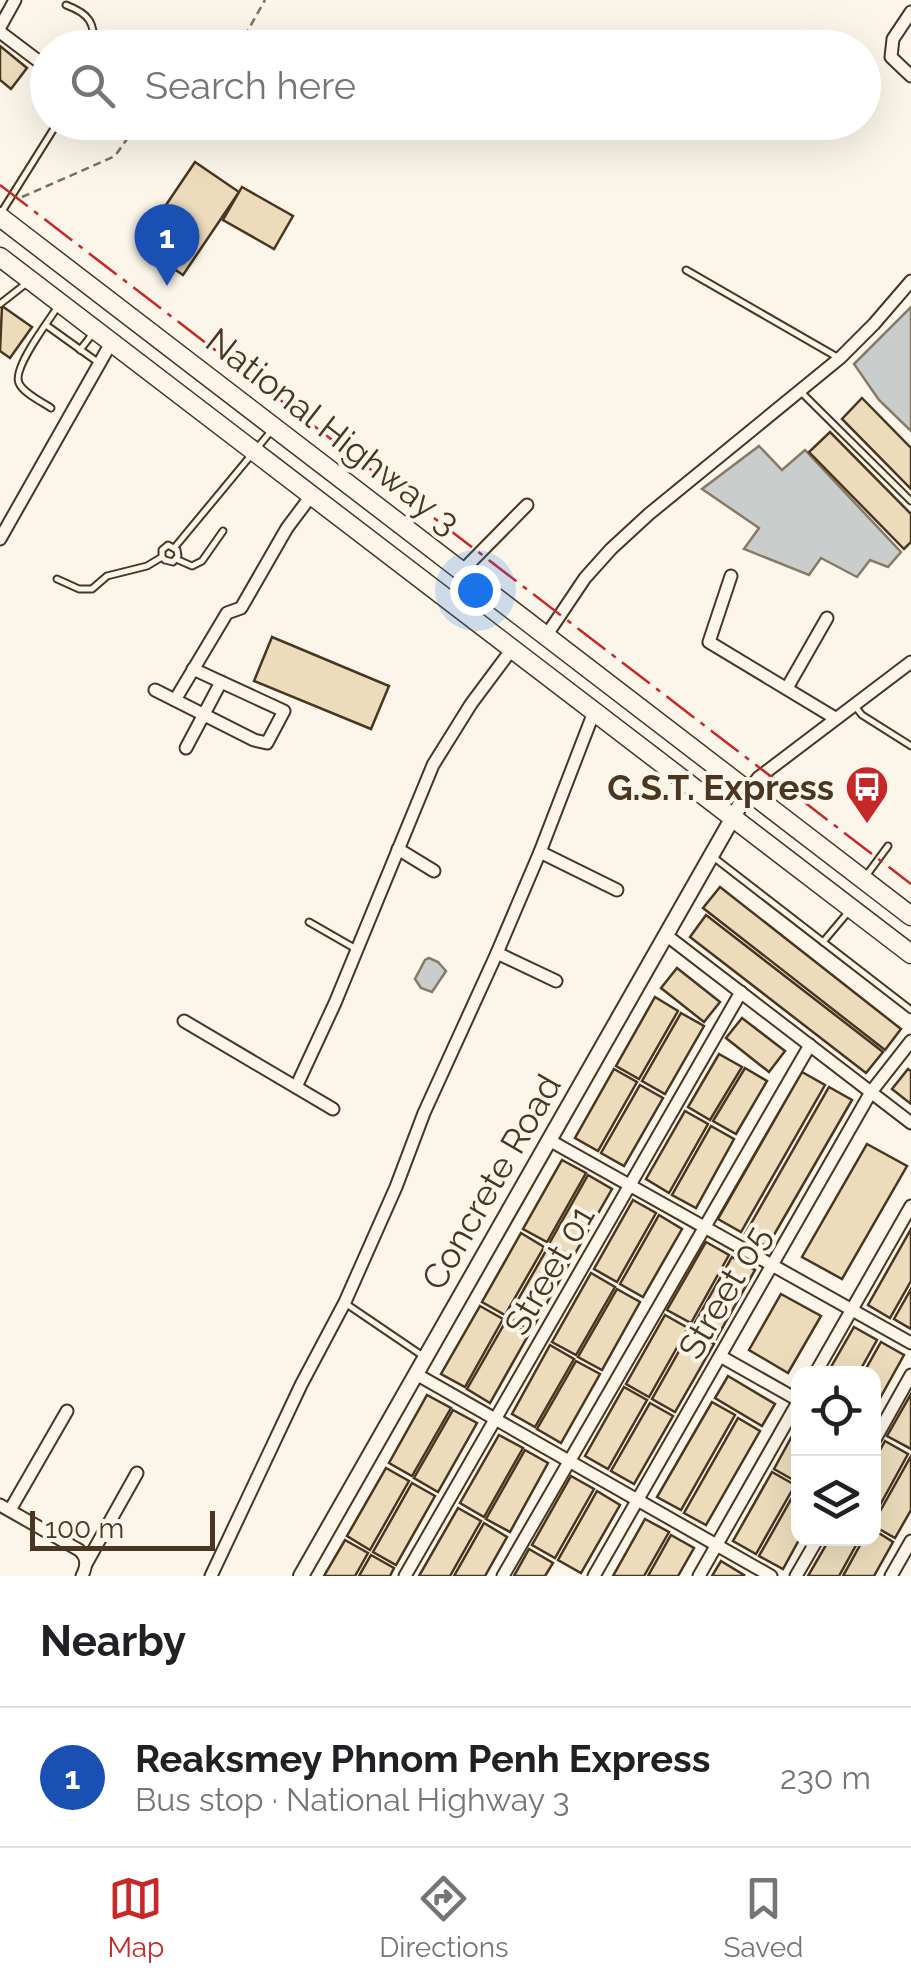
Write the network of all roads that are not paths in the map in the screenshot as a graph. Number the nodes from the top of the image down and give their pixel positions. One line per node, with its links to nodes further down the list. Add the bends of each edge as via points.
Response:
1 (15, 0): 4 (street)
2 (66, 5): 5 (lane, via 82,11)
3 (911, 12): 7 (street, via 893,39 892,57)
4 (0, 30): 6 (street)
5 (93, 30)
6 (30, 55)
7 (911, 76)
8 (47, 140): 9 (lane)
9 (3, 212): 24 (highway, National Highway 3)
10 (0, 258): 12 (highway, National Highway 3)
11 (686, 270): 20 (lane)
12 (30, 281): 14 (lane); 15 (highway, National Highway 3)
13 (911, 281): 20 (street)
14 (0, 304)
15 (60, 304): 16 (lane); 17 (highway, National Highway 3)
16 (46, 325): 19 (lane); 23 (lane, via 17,380)
17 (95, 330): 18 (highway, National Highway 3); 19 (lane)
18 (111, 342): 21 (street); 25 (highway, National Highway 3)
19 (80, 350): 21 (lane)
20 (840, 358): 22 (street)
21 (99, 363): 30 (street)
22 (801, 392): 27 (lane); 38 (street, via 611,549)
23 (51, 408)
24 (274, 427): 25 (lane); 34 (highway, National Highway 3)
25 (255, 452): 26 (highway, National Highway 3); 31 (lane)
26 (312, 496): 39 (highway, National Highway 3); 41 (street)
27 (911, 501)
28 (527, 505): 34 (street)
29 (222, 531): 33 (lane, via 202,561 192,566)
30 (0, 539)
31 (175, 547): 32 (lane, via 164,547); 33 (lane)
32 (162, 557): 33 (lane); 36 (lane, via 92,588)
33 (176, 559)
34 (462, 572): 38 (highway, National Highway 3)
35 (731, 576): 43 (street, via 709,642)
36 (57, 579)
37 (827, 618): 43 (street)
38 (546, 636): 52 (highway, National Highway 3)
39 (512, 649): 47 (highway, National Highway 3); 55 (street, via 433,765)
40 (911, 662): 46 (street)
41 (193, 669): 42 (street); 45 (street)
42 (221, 682): 48 (street); 48 (street, via 284,711 268,743)
43 (786, 688): 49 (street)
44 (155, 690): 45 (street)
45 (174, 700): 48 (street)
46 (854, 705): 49 (street); 50 (lane)
47 (594, 712): 53 (highway, National Highway 3); 56 (street)
48 (204, 714): 51 (street)
49 (835, 718): 52 (street)
50 (911, 746)
51 (186, 748)
52 (748, 791): 53 (street, Concrete Road); 59 (highway, National Highway 3)
53 (733, 818): 57 (street, Concrete Road); 61 (highway, National Highway 3)
54 (888, 846): 59 (lane)
55 (398, 849): 58 (street); 66 (street)
56 (540, 852): 60 (street); 67 (street)
57 (711, 856): 64 (street, Concrete Road); 65 (lane)
58 (434, 871)
59 (863, 880): 62 (highway, National Highway 3)
60 (617, 890)
61 (851, 908): 65 (lane); 68 (highway, National Highway 3)
62 (911, 916)
63 (308, 922): 66 (lane)
64 (666, 935): 70 (street); 79 (street, Concrete Road)
65 (823, 942): 71 (lane)
66 (356, 949): 75 (street)
67 (497, 952): 69 (street); 84 (street)
68 (911, 954)
69 (556, 981)
70 (740, 992): 74 (street); 80 (street, Street 01)
71 (911, 1010)
72 (184, 1022): 75 (street)
73 (911, 1041): 76 (street, Street 05)
74 (810, 1045): 76 (street); 82 (street)
75 (296, 1087): 77 (street)
76 (871, 1092): 78 (street); 83 (street, Street 05)
77 (333, 1110)
78 (911, 1122)
79 (549, 1140): 80 (street); 88 (street, Concrete Road)
80 (630, 1185): 82 (street); 95 (street, Street 01)
81 (911, 1206): 85 (street)
82 (704, 1227): 83 (street); 97 (street)
83 (772, 1265): 85 (street); 87 (street, Street 05)
84 (344, 1302): 88 (lane); 105 (street)
85 (852, 1310): 86 (street); 89 (street)
86 (911, 1343)
87 (720, 1356): 92 (street); 99 (street, Street 05)
88 (426, 1358): 90 (street, Concrete Road)
89 (820, 1366)
90 (416, 1374): 95 (street); 106 (street, Concrete Road)
91 (911, 1375): 96 (street)
92 (791, 1397)
93 (68, 1411): 100 (street)
94 (791, 1413): 102 (street)
95 (495, 1419): 97 (street); 107 (street, Street 01)
96 (881, 1429)
97 (569, 1462): 99 (street); 108 (street)
98 (137, 1473): 104 (street)
99 (638, 1500): 102 (street); 109 (street, Street 05)
100 (5, 1508): 104 (street, via 80,1550)
101 (911, 1541): 113 (street)
102 (717, 1545): 110 (street); 111 (street)
103 (813, 1546): 112 (street)
104 (84, 1570)
105 (211, 1576)
106 (301, 1576)
107 (405, 1576)
108 (503, 1576)
109 (594, 1576)
110 (699, 1576)
111 (771, 1576)
112 (796, 1576)
113 (891, 1576)

